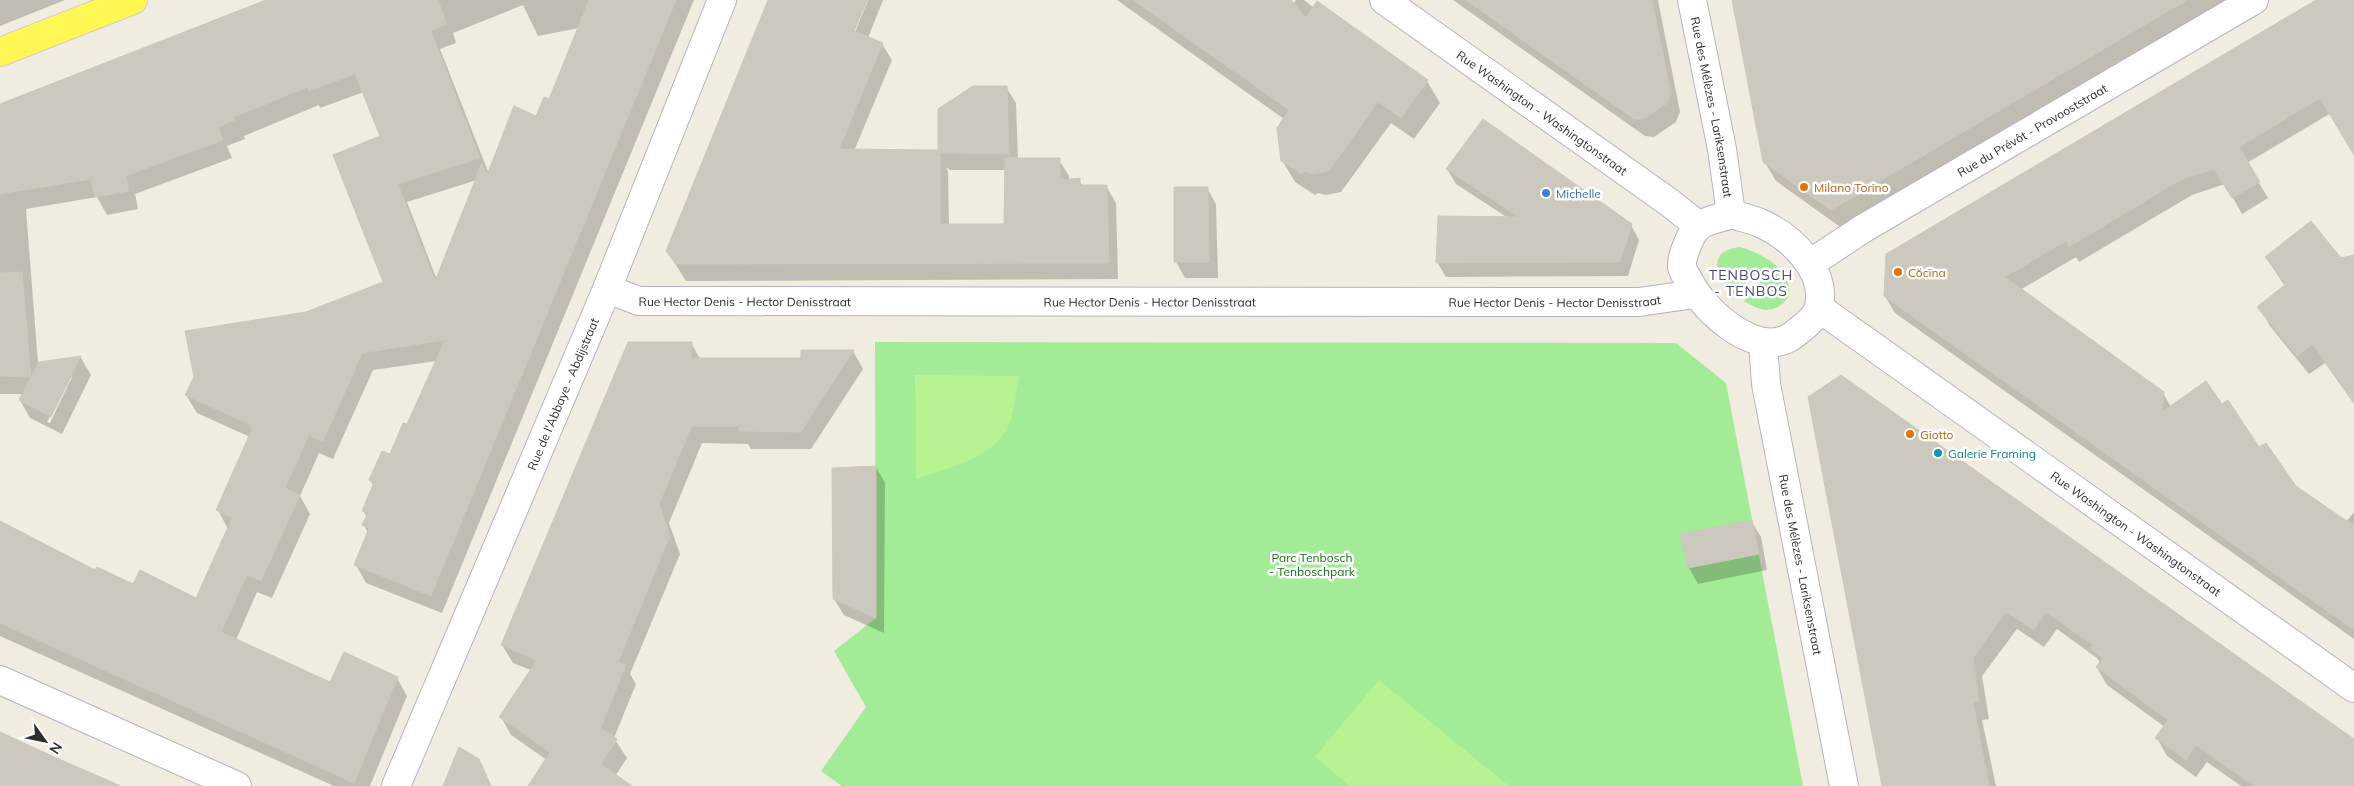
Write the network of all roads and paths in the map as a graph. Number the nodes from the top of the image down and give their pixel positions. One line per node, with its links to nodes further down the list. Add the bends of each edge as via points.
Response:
1 (133, 0): 6 (main road)
2 (722, 0): 10 (street, Rue de l'Abbaye - Abdijstraat)
3 (1384, 0): 8 (street, Rue Washington - Washingtonstraat)
4 (1692, 0): 7 (street, Rue des Mélèzes - Lariksenstraat, via 1722,149)
5 (2254, 0): 9 (street, Rue du Prévôt - Provooststraat, via 1864,228)
6 (0, 52)
7 (1731, 214): 8 (street); 9 (street, via 1761,223 1791,243)
8 (1699, 226): 11 (street, via 1687,244 1682,267)
9 (1811, 263): 12 (street, via 1820,285)
10 (607, 289): 11 (street, Rue Hector Denis - Hector Denisstraat, via 638,301 1639,302); 17 (street, Rue de l'Abbaye - Abdijstraat)
11 (1695, 294): 13 (street, via 1717,318)
12 (1819, 308): 13 (street, via 1805,326 1787,339); 15 (street, Rue Washington - Washingtonstraat)
13 (1763, 343): 18 (street, Rue des Mélèzes - Lariksenstraat, via 1766,384)
14 (0, 680): 16 (street)
15 (2354, 688)
16 (237, 786)
17 (396, 786)
18 (1844, 786)

